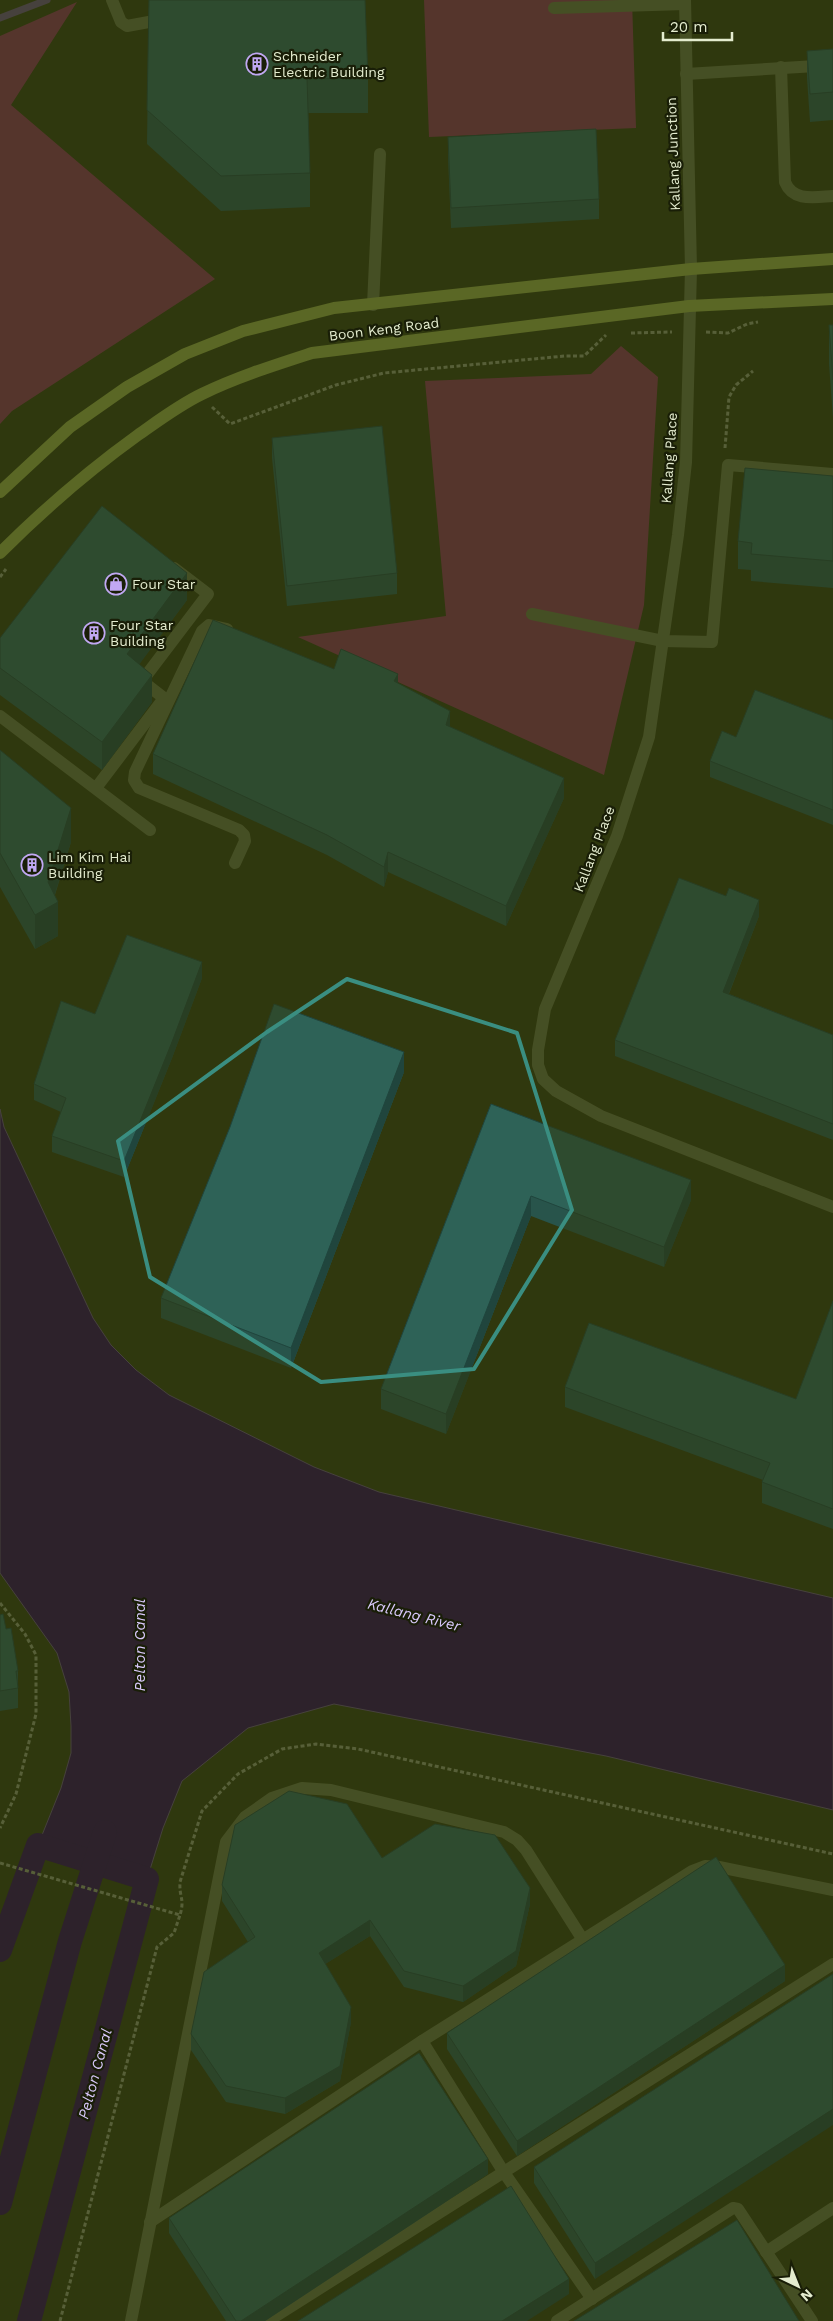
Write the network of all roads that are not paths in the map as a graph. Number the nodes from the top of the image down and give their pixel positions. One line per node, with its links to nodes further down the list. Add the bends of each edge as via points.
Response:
1 (112, 0): 4 (street, via 121,22 127,26)
2 (685, 2): 3 (street); 7 (street, Kallang Junction)
3 (554, 8)
4 (178, 16)
5 (833, 65): 6 (street)
6 (781, 67): 7 (street); 9 (street, via 785,182 792,193 805,197)
7 (686, 74): 11 (street, Kallang Junction)
8 (380, 154): 13 (street)
9 (833, 196)
10 (833, 259): 11 (main road, Boon Keng Road)
11 (691, 269): 13 (main road, Boon Keng Road); 14 (street, Kallang Junction)
12 (833, 299): 14 (main road, Boon Keng Road)
13 (373, 305): 16 (main road, Boon Keng Road, via 334,308 243,331 186,354 127,388 70,427)
14 (689, 306): 17 (main road, Boon Keng Road, via 312,353 262,369 201,394 95,465); 21 (street, Kallang Place, via 686,462)
15 (833, 474): 21 (street, via 728,465 712,642)
16 (0, 492)
17 (0, 553)
18 (162, 559): 23 (street, via 208,594 142,681 164,698)
19 (532, 614): 21 (street)
20 (242, 635): 25 (street, via 209,624 202,631 134,780 139,788 239,830 245,841)
21 (662, 640): 26 (street, Kallang Place, via 648,737 617,836 545,1008 538,1066 543,1079 556,1091 601,1116)
22 (0, 716): 23 (street)
23 (96, 788): 24 (street)
24 (150, 830)
25 (235, 863)
26 (833, 1207)
27 (833, 1890): 28 (street, via 705,1866)
28 (583, 1940): 30 (street); 33 (street, via 526,1850 504,1832 331,1790 302,1788 272,1798 245,1816 226,1842)
29 (833, 1964): 31 (street)
30 (422, 2041): 31 (street); 33 (street)
31 (504, 2172): 35 (street); 37 (street)
32 (833, 2208): 34 (street)
33 (150, 2222): 36 (street)
34 (766, 2252): 35 (street, via 738,2209 733,2208); 39 (street)
35 (592, 2299): 38 (street)
36 (131, 2321)
37 (268, 2321)
38 (557, 2321)
39 (812, 2321)

